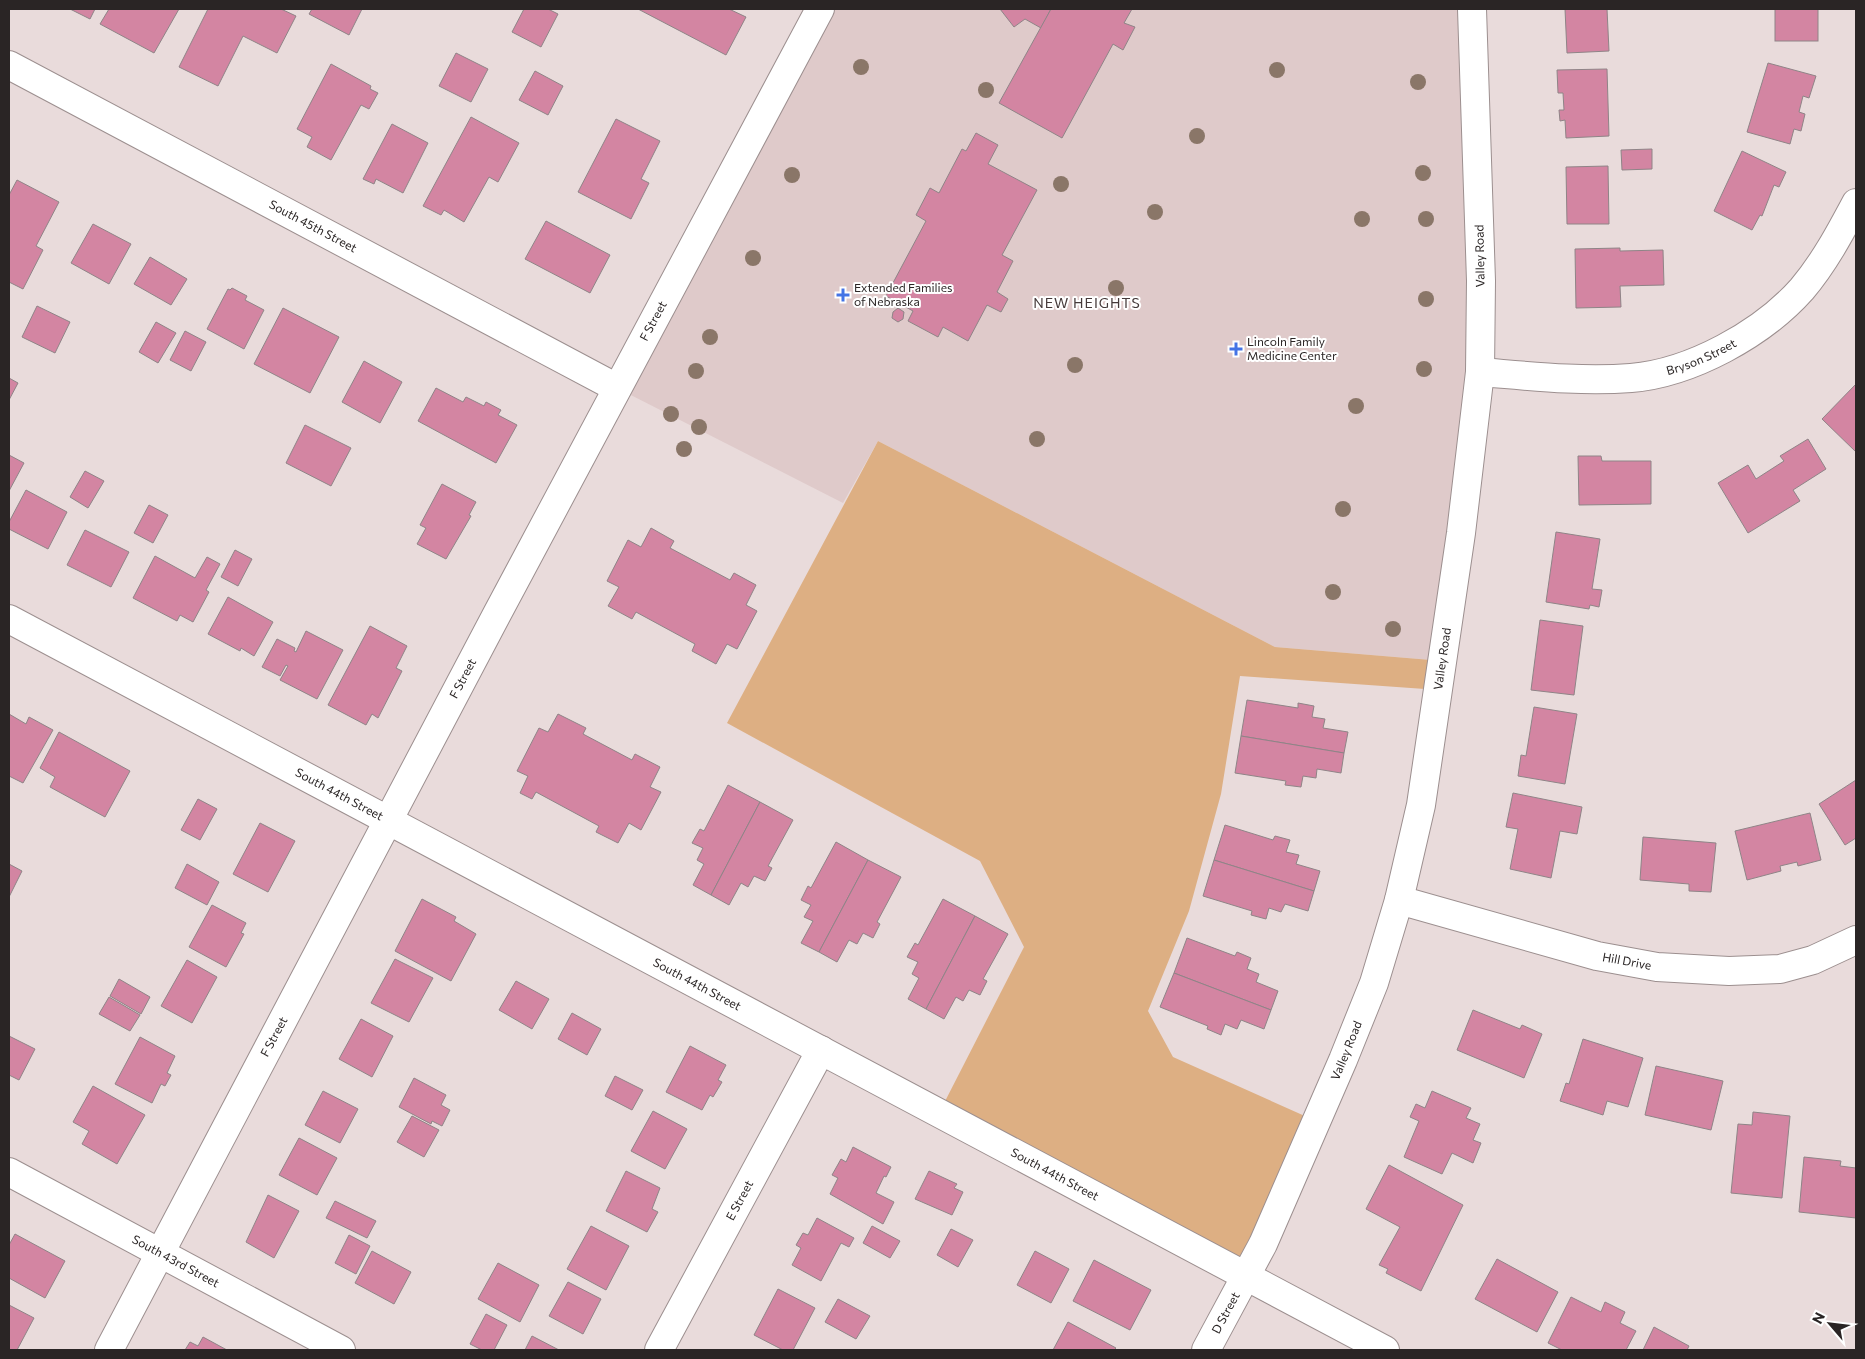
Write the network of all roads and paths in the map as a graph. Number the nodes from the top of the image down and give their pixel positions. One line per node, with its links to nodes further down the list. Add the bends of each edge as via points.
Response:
1 (820, 9): 6 (street, F Street)
2 (1472, 9): 5 (street, Valley Road, via 1481,281)
3 (9, 65): 6 (street, South 45th Street)
4 (1856, 203): 5 (street, Bryson Street, via 1818,268 1787,305 1730,345 1700,359 1632,378)
5 (1480, 372): 9 (street, Valley Road, via 1436,709 1421,805)
6 (617, 388): 8 (street, F Street)
7 (9, 620): 8 (street, South 44th Street)
8 (390, 820): 11 (street, South 44th Street); 13 (street, F Street)
9 (1399, 900): 10 (street, Hill Drive, via 1597,956 1657,967 1780,970 1813,960); 14 (street, Valley Road, via 1374,983 1343,1060)
10 (1856, 940)
11 (821, 1050): 14 (street, South 44th Street); 17 (street, E Street)
12 (9, 1172): 13 (street, South 43rd Street)
13 (161, 1254): 15 (street, F Street); 16 (street, South 43rd Street)
14 (1246, 1276): 18 (street, D Street); 19 (street, South 44th Street)
15 (109, 1350)
16 (341, 1350)
17 (659, 1350)
18 (1206, 1350)
19 (1385, 1350)

